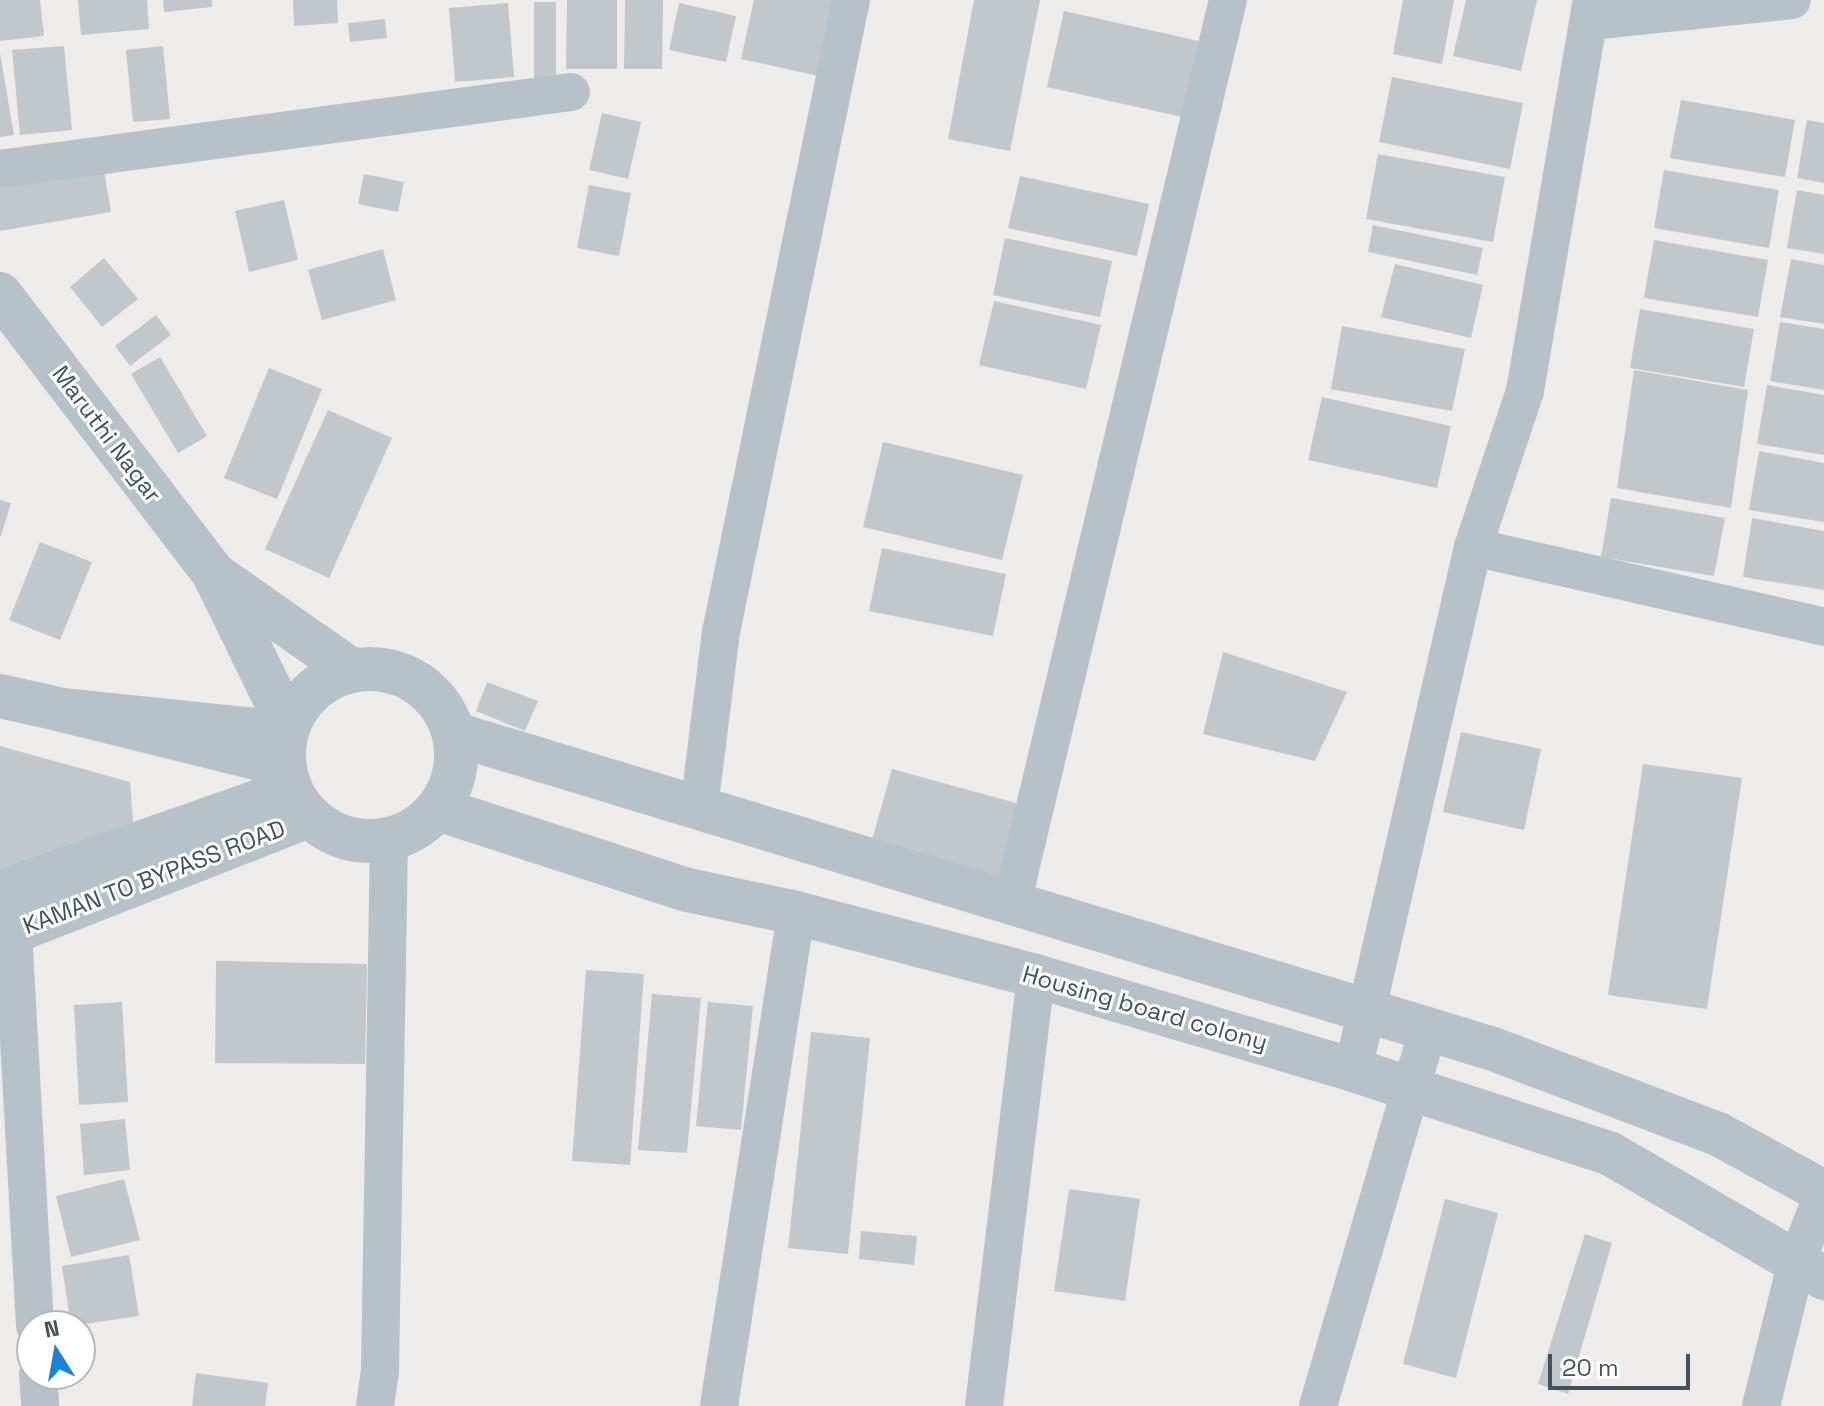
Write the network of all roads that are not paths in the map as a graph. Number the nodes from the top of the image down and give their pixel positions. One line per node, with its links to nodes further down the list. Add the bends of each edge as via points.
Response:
1 (851, 0): 15 (street, via 721,632)
2 (1228, 0): 18 (street)
3 (1792, 0): 4 (street)
4 (1591, 11): 8 (street, via 1525,391)
5 (571, 92): 6 (street)
6 (0, 169)
7 (0, 294): 9 (street, Maruthi Nagar)
8 (1473, 547): 10 (street); 22 (street)
9 (214, 574): 11 (street); 14 (street)
10 (1824, 627)
11 (351, 670): 13 (street, via 404,675 427,689 445,709); 14 (street, via 324,681 302,700)
12 (0, 696): 14 (street)
13 (455, 734): 15 (street); 16 (street, via 457,761)
14 (291, 766): 17 (street, via 332,833 360,841); 20 (street, KAMAN TO BYPASS ROAD)
15 (699, 808): 18 (street)
16 (438, 809): 17 (street, via 415,829); 19 (street, Housing board colony, via 688,890)
17 (389, 840): 29 (street, via 380,1372)
18 (1012, 903): 22 (street)
19 (796, 913): 21 (street, Housing board colony); 30 (street)
20 (4, 920): 28 (street)
21 (1036, 976): 24 (street, Housing board colony); 31 (street)
22 (1368, 1011): 23 (street); 24 (street)
23 (1428, 1029): 25 (street); 26 (street, via 1718,1134)
24 (1353, 1070): 25 (street, Housing board colony)
25 (1410, 1088): 27 (street, Housing board colony, via 1609,1153); 32 (street)
26 (1824, 1193): 27 (street)
27 (1810, 1269): 33 (street)
28 (34, 1310)
29 (375, 1406)
30 (719, 1406)
31 (984, 1406)
32 (1318, 1406)
33 (1761, 1406)

